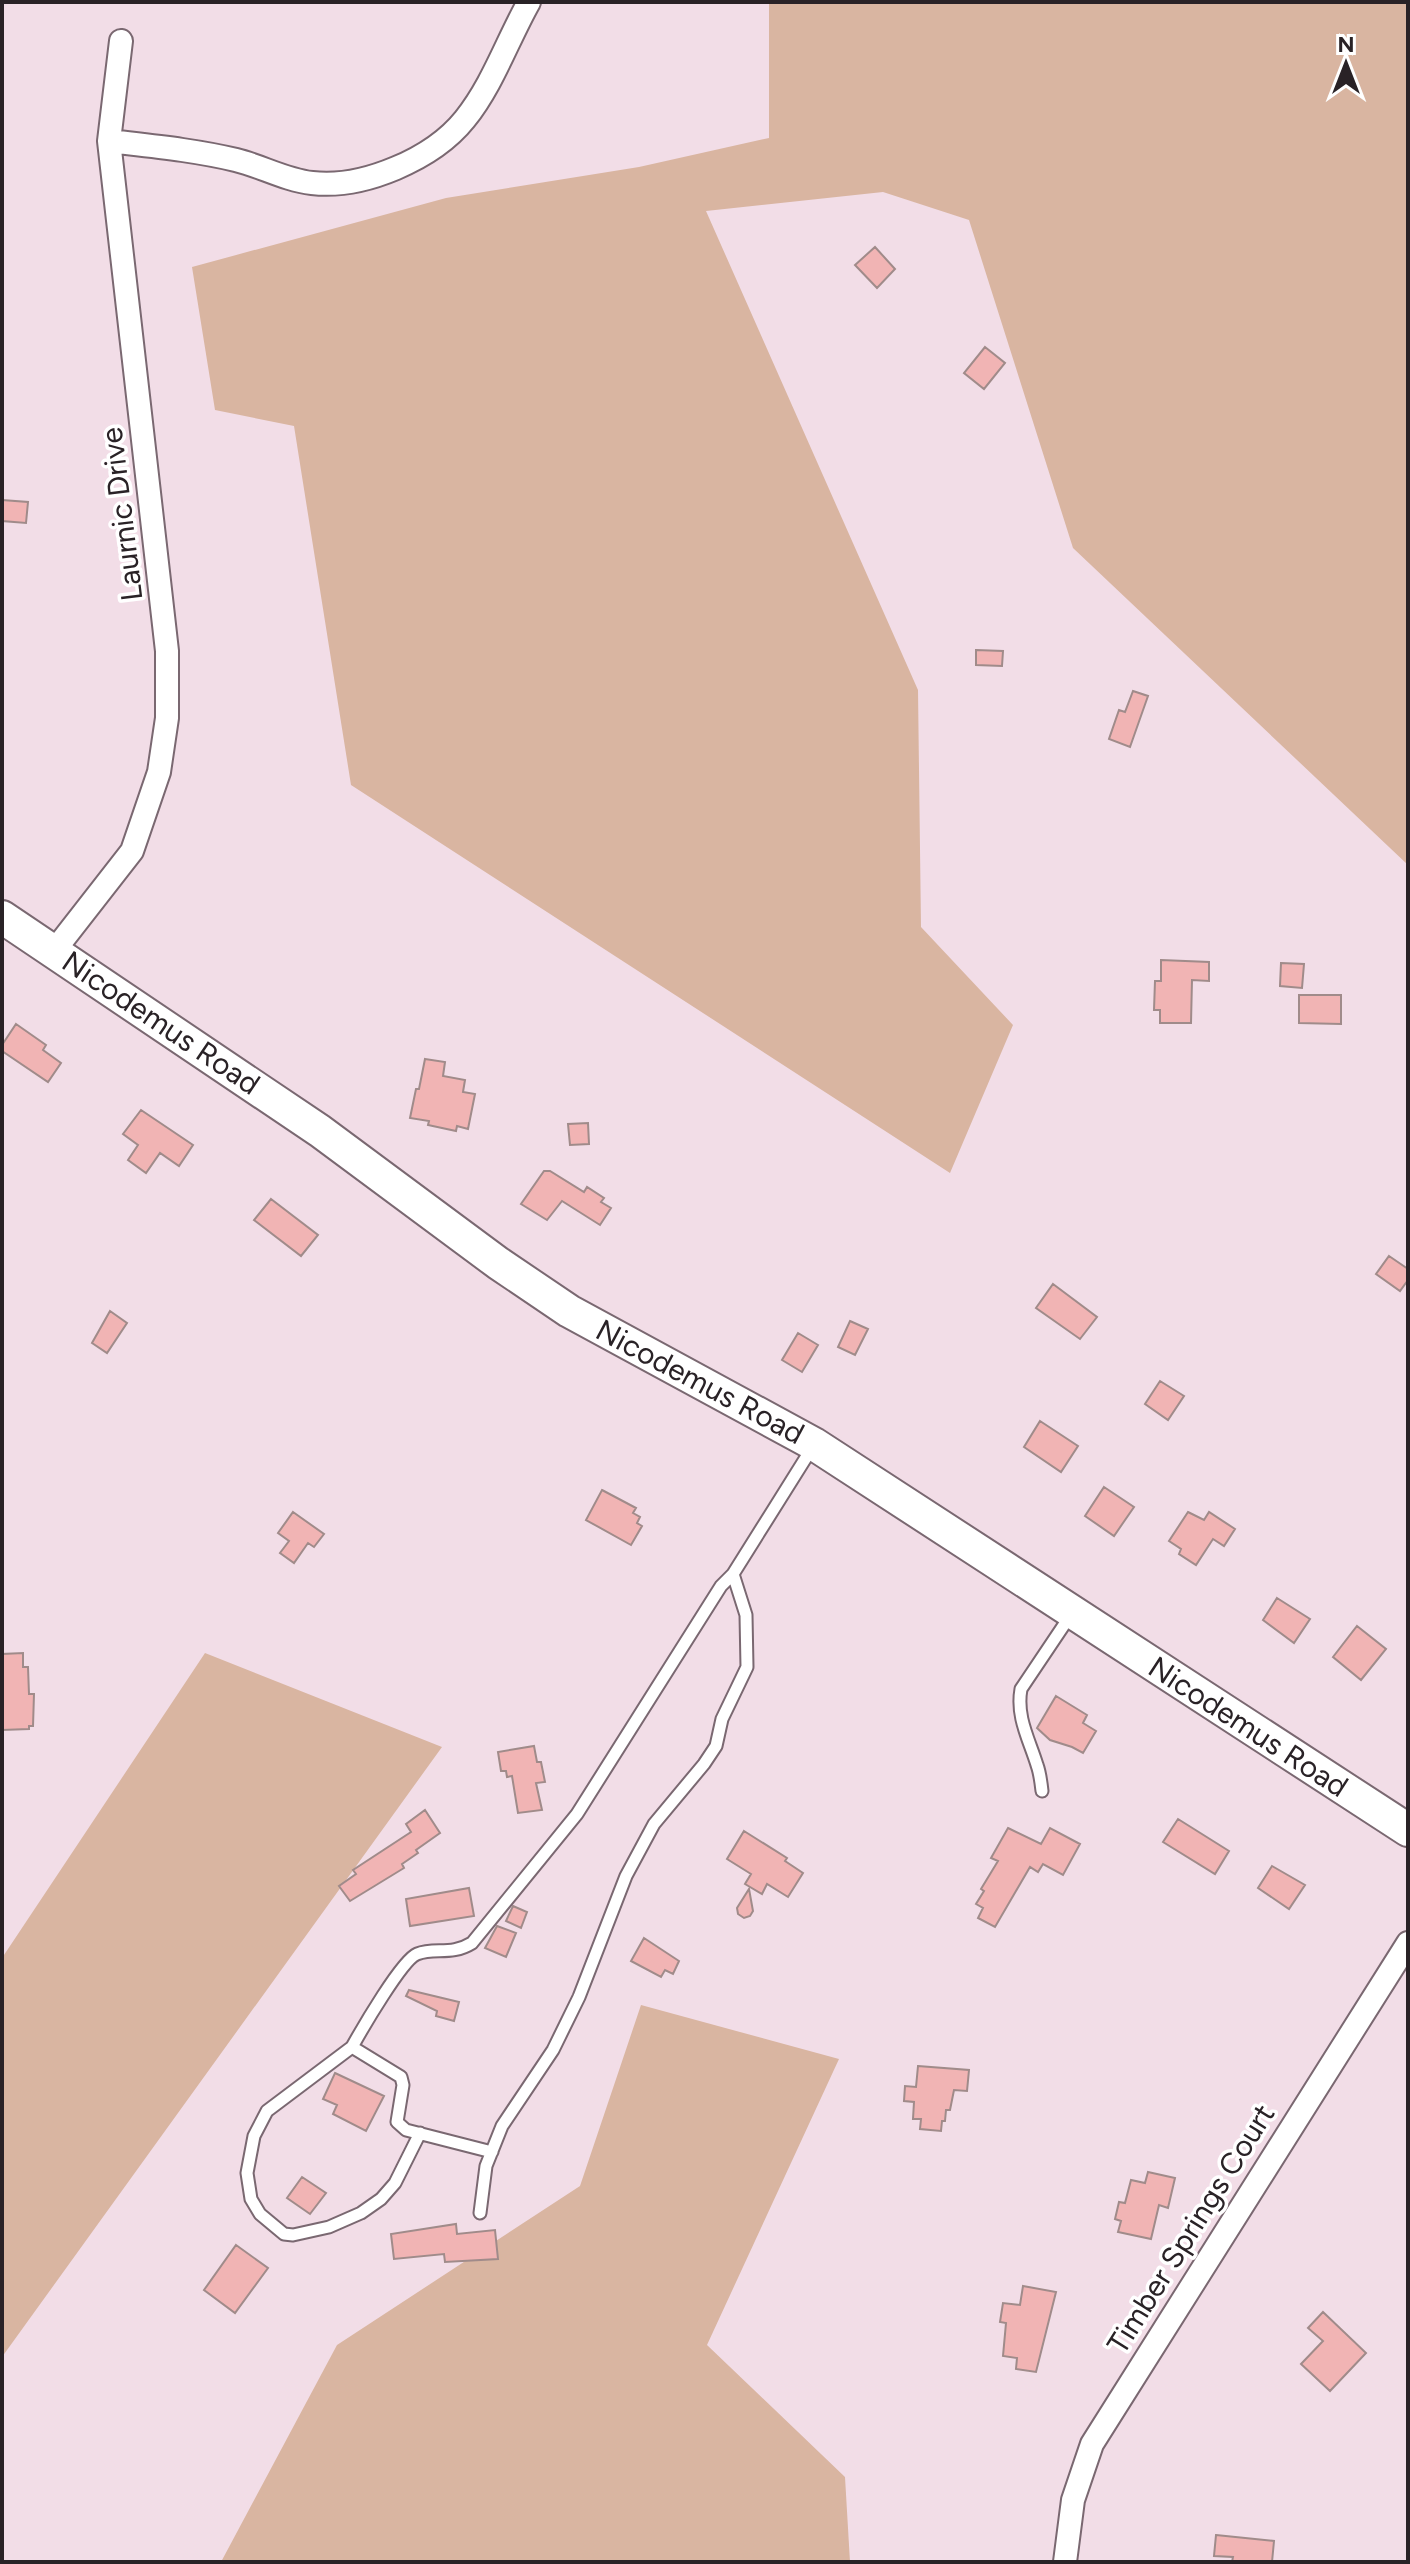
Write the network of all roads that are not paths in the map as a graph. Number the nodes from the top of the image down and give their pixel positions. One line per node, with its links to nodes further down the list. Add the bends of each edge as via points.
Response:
1 (529, 2): 3 (street, via 489,84 464,121 431,151 389,171 344,183 312,183 237,160)
2 (121, 41): 3 (street, Laurnic Drive)
3 (109, 141): 5 (street, Laurnic Drive, via 167,651 167,718 159,772 132,851)
4 (2, 917): 5 (street, Nicodemus Road)
5 (54, 951): 6 (street, Nicodemus Road, via 320,1131 569,1311)
6 (814, 1444): 7 (lane); 8 (street, Nicodemus Road)
7 (733, 1574): 12 (lane, via 577,1814 472,1943 461,1950 417,1954 403,1966); 14 (lane, via 746,1615 747,1667 722,1719 716,1746 654,1824 626,1876 553,2050 502,2126)
8 (1072, 1613): 9 (lane, via 1021,1689 1018,1704); 10 (street, Nicodemus Road)
9 (1042, 1791)
10 (1408, 1830)
11 (1408, 1943): 16 (street, Timber Springs Court, via 1092,2444 1073,2500)
12 (352, 2047): 13 (lane, via 401,2077 397,2122); 13 (lane, via 267,2111 254,2136 247,2173 251,2199 260,2214 293,2235 361,2213 395,2183)
13 (420, 2133): 14 (lane)
14 (492, 2152): 15 (lane)
15 (480, 2213)
16 (1065, 2562)

